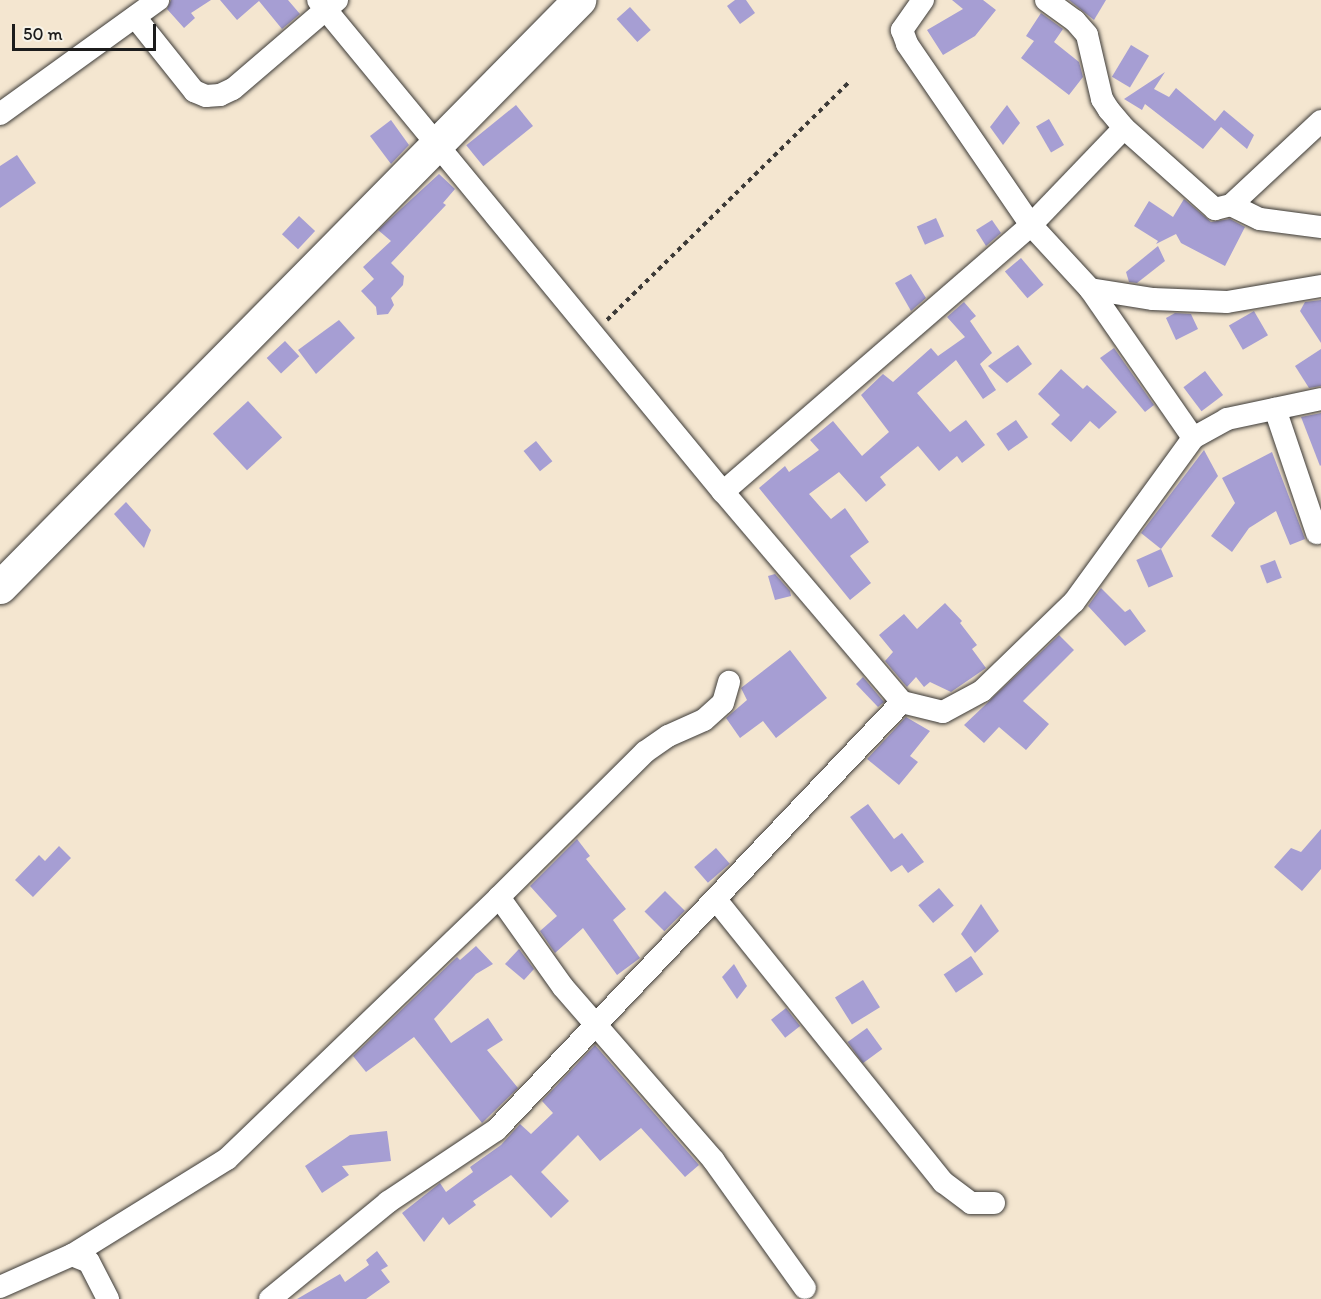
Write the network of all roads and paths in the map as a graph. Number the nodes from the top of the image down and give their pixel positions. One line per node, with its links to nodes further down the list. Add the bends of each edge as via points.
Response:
1 (158, 0): 6 (street)
2 (579, 0): 11 (main road)
3 (923, 0): 13 (street, via 902,30 903,37)
4 (1046, 0): 10 (street, via 1088,35 1102,99)
5 (327, 3): 6 (street, via 233,89 206,96 194,91); 11 (street)
6 (135, 17): 8 (street)
7 (849, 82): 17 (path)
8 (0, 114)
9 (1321, 121): 12 (street)
10 (1124, 128): 12 (street, via 1208,205 1222,209); 13 (street)
11 (436, 144): 17 (street); 23 (main road)
12 (1231, 205): 14 (street, via 1260,219)
13 (1031, 225): 16 (street); 21 (street)
14 (1321, 227)
15 (1321, 286): 16 (street, via 1227,302 1153,299)
16 (1090, 289): 20 (street)
17 (594, 334): 21 (street)
18 (1321, 399): 19 (street)
19 (1275, 410): 20 (street, via 1227,419); 22 (street)
20 (1193, 438): 25 (street, via 1074,602 982,691 943,712)
21 (723, 492): 25 (street)
22 (1317, 533)
23 (0, 587)
24 (729, 682): 26 (street, via 723,703 704,720 668,736 645,752)
25 (902, 702): 27 (street)
26 (499, 897): 28 (street, via 563,987); 30 (street, via 227,1159)
27 (717, 901): 28 (street); 29 (street, via 944,1182 971,1203)
28 (599, 1026): 32 (street, via 714,1161); 34 (street, via 496,1130 388,1202)
29 (994, 1203)
30 (72, 1255): 31 (street); 33 (street, via 89,1262)
31 (0, 1287)
32 (805, 1288)
33 (108, 1299)
34 (270, 1299)

